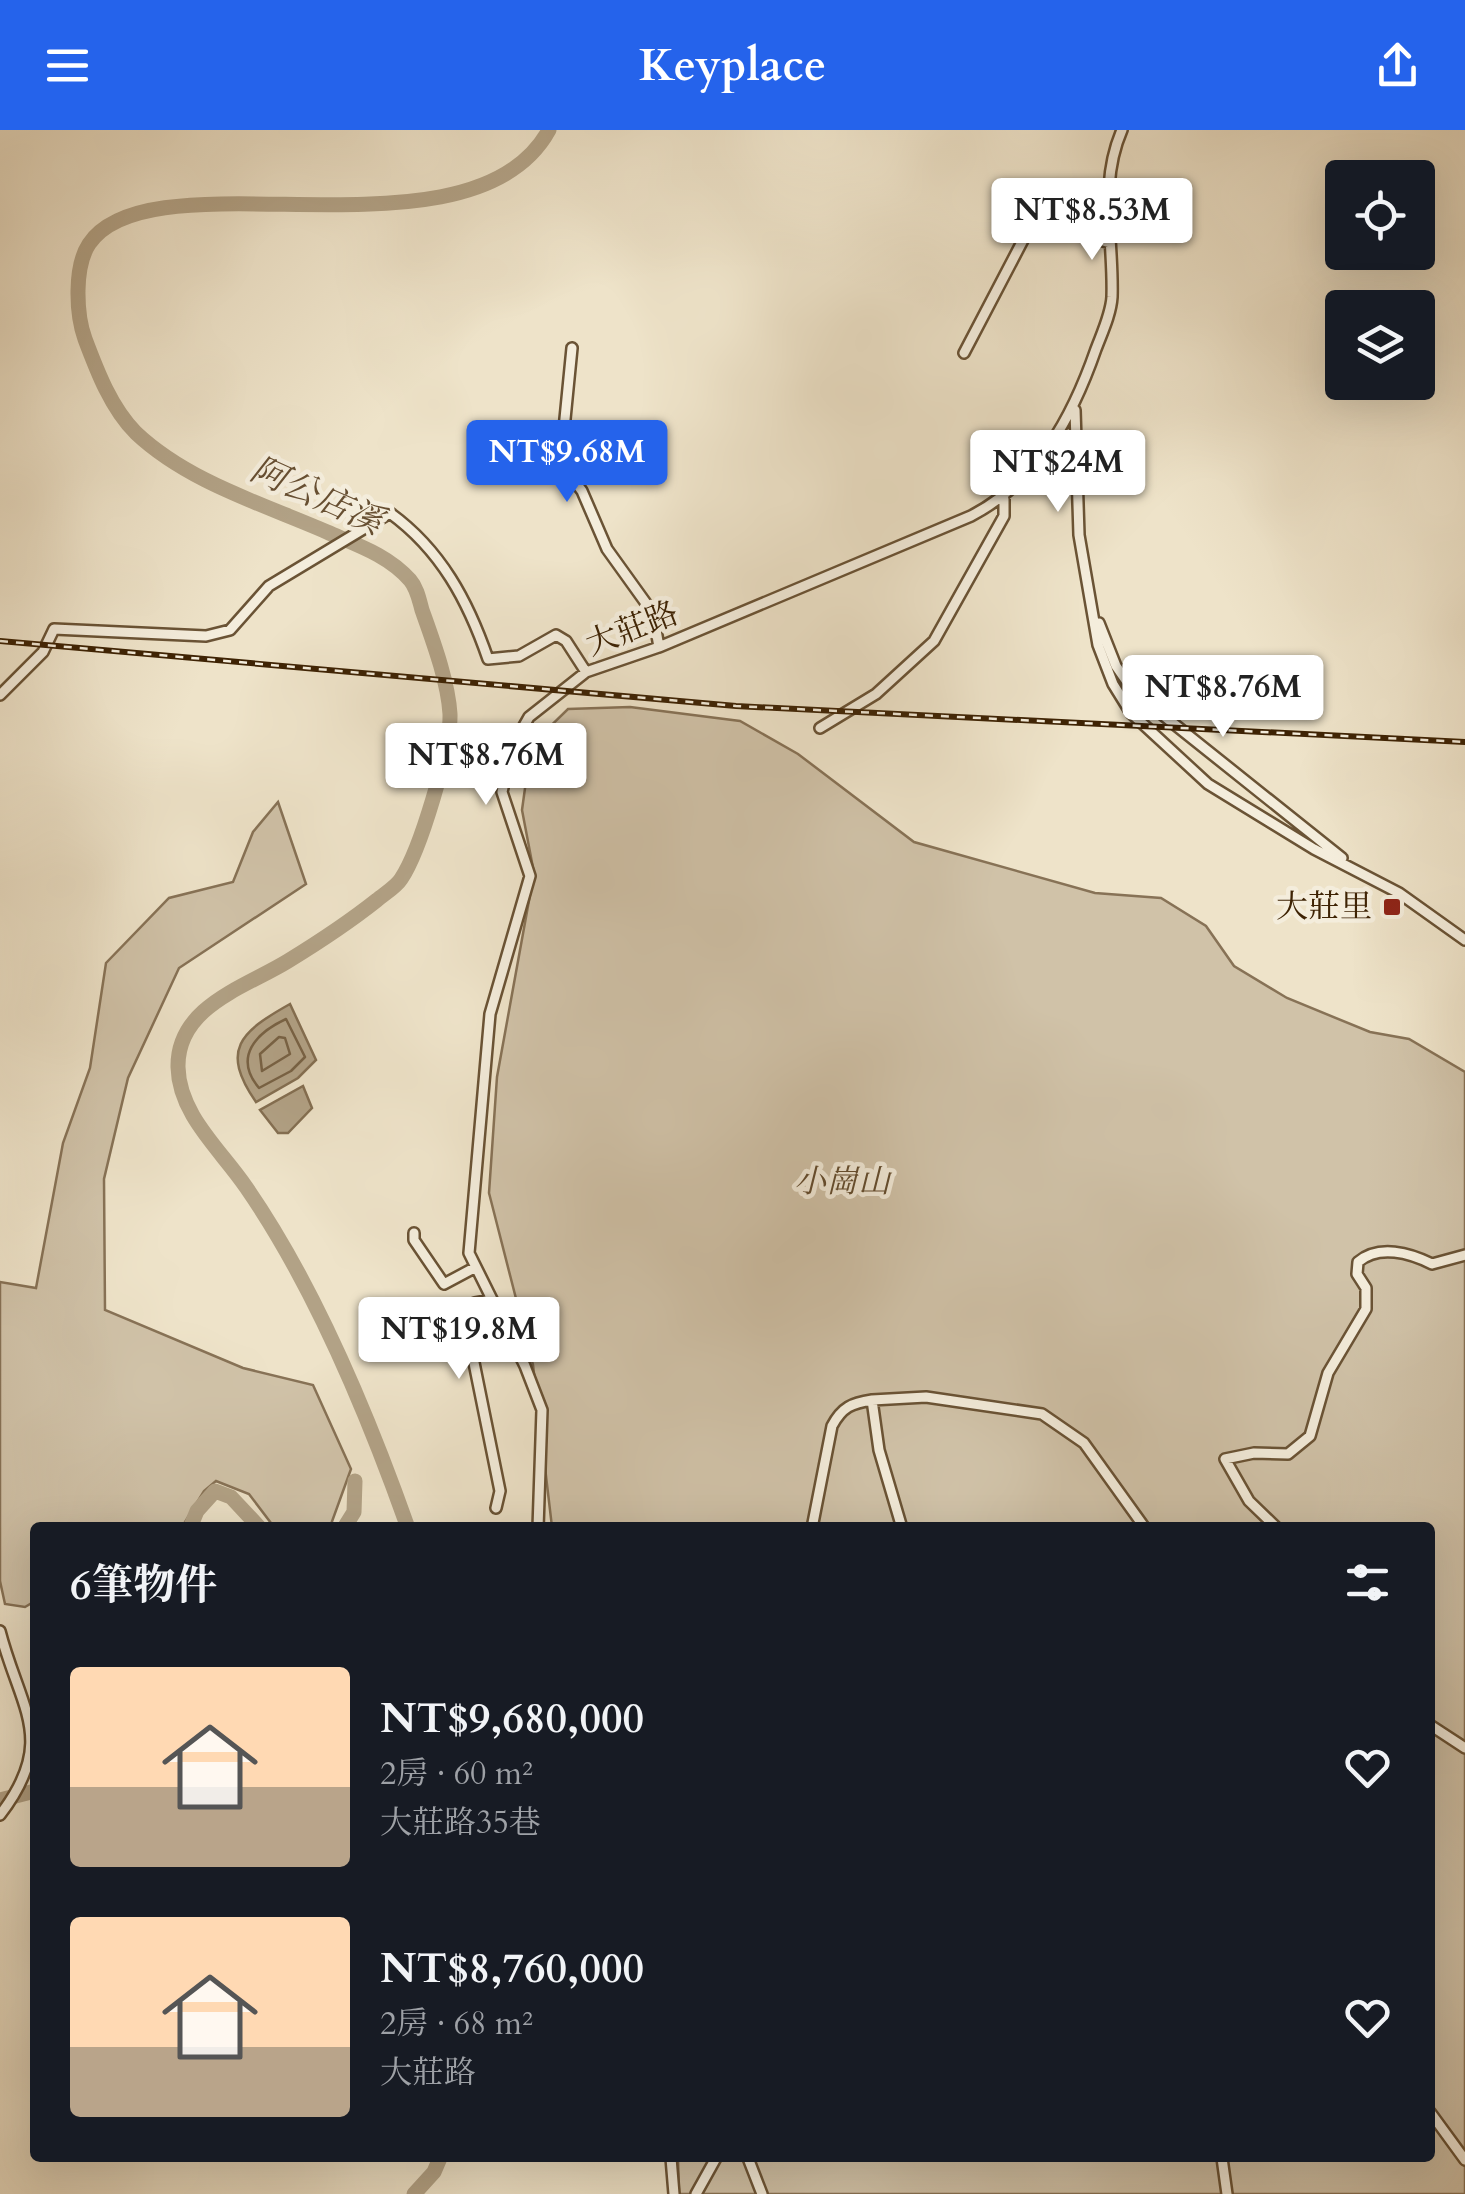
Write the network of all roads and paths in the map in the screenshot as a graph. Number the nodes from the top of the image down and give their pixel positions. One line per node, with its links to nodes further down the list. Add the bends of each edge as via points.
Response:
1 (1122, 130): 2 (street, 大莊路, via 1108,170)
2 (1110, 243): 4 (street, via 1033,220); 5 (street, 大莊路, via 1112,304)
3 (572, 348): 8 (street, via 566,471 653,613)
4 (964, 353)
5 (1076, 408): 6 (street, 大莊路); 7 (street, via 1078,535)
6 (1004, 499): 8 (street, 大莊路); 11 (street, via 1004,516 934,641 876,694)
7 (1096, 616): 12 (street, via 1134,692); 12 (street, via 1098,645 1131,713 1208,784)
8 (660, 646): 9 (street, 大莊路)
9 (586, 672): 10 (street, via 556,635 519,656 488,659 458,585 390,514 268,586 230,630 206,636 54,628 43,652); 16 (street, 大莊路, via 529,717 512,748 502,792 530,876 490,1014 469,1253)
10 (0, 695)
11 (820, 728)
12 (1347, 863): 13 (street)
13 (1465, 940)
14 (414, 1233): 16 (street, via 444,1284)
15 (1465, 1255): 24 (street, via 1432,1264 1405,1251 1358,1262 1366,1309 1328,1374 1310,1436 1288,1454 1226,1459 1249,1500)
16 (474, 1268): 17 (street, 大莊路)
17 (492, 1300): 19 (street, via 475,1303 471,1348 500,1491); 20 (street, 大莊路, via 542,1410)
18 (872, 1400): 21 (street, via 852,1403 832,1426); 22 (street); 23 (street, via 926,1396 1042,1414 1084,1444)
19 (496, 1508)
20 (538, 1522)
21 (813, 1522)
22 (900, 1522)
23 (1140, 1522)
24 (1272, 1522)
25 (0, 1630): 27 (street)
26 (1435, 1728): 28 (street)
27 (30, 1735)
28 (1465, 1748)
29 (30, 1760): 30 (street)
30 (0, 1815)
31 (1435, 2119): 32 (street)
32 (1465, 2160)
33 (671, 2162): 37 (street)
34 (714, 2162): 38 (street)
35 (750, 2162): 39 (street)
36 (1222, 2162): 40 (street)
37 (674, 2194)
38 (696, 2194)
39 (762, 2194)
40 (1226, 2194)

